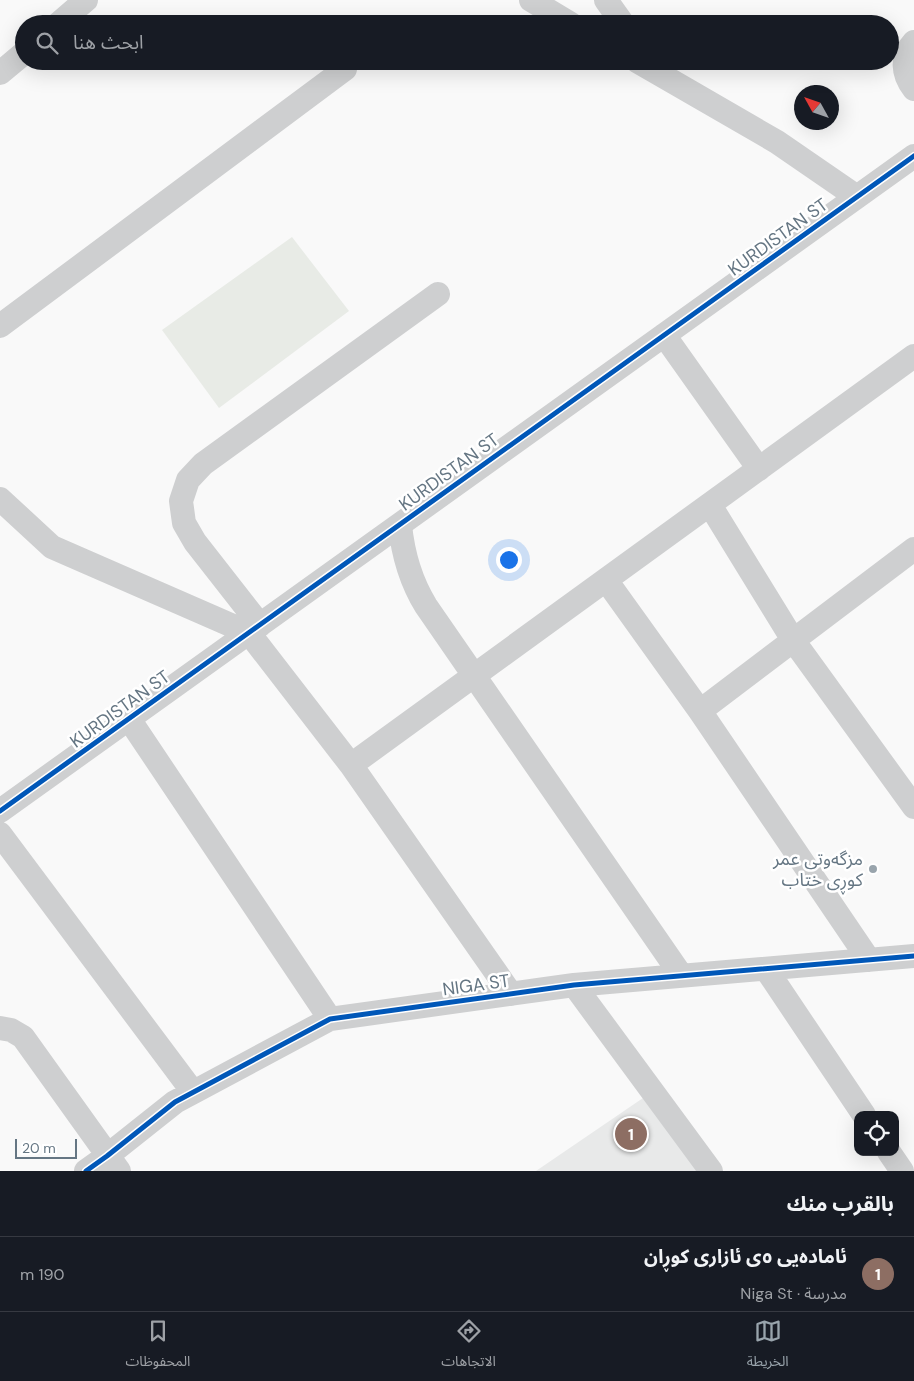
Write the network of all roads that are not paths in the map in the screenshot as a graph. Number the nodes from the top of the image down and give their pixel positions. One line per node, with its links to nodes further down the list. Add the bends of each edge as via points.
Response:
1 (86, 0): 4 (street)
2 (531, 0): 5 (street)
3 (606, 0): 6 (street)
4 (68, 15)
5 (556, 15)
6 (617, 15)
7 (914, 42): 12 (street, via 903,62 907,80)
8 (15, 60): 11 (street)
9 (344, 70): 16 (street)
10 (655, 70): 14 (street, via 777,142)
11 (0, 73)
12 (914, 89)
13 (912, 161): 14 (street, KURDISTAN ST)
14 (857, 197): 17 (street, KURDISTAN ST)
15 (438, 294): 25 (street, via 203,464 188,480 182,501 184,523)
16 (0, 326)
17 (664, 335): 19 (street); 22 (street, KURDISTAN ST)
18 (914, 356): 19 (street)
19 (759, 469): 21 (street)
20 (0, 499): 25 (street, via 52,548)
21 (710, 505): 24 (street); 26 (street)
22 (400, 525): 25 (street, KURDISTAN ST); 27 (street, via 407,567 415,587)
23 (914, 549): 26 (street)
24 (606, 580): 27 (street); 28 (street)
25 (254, 629): 29 (street, KURDISTAN ST); 30 (street)
26 (793, 640): 28 (street); 31 (street)
27 (475, 677): 30 (street); 37 (street)
28 (700, 711): 35 (street)
29 (129, 719): 32 (street, KURDISTAN ST); 40 (street)
30 (351, 765): 39 (street)
31 (914, 807)
32 (0, 811)
33 (0, 834): 42 (street)
34 (914, 956): 35 (street, NIGA ST)
35 (869, 960): 36 (street, NIGA ST)
36 (766, 969): 37 (street, NIGA ST); 43 (street)
37 (681, 975): 38 (street, NIGA ST)
38 (574, 985): 39 (street, NIGA ST); 47 (street)
39 (511, 994): 40 (street, NIGA ST)
40 (330, 1019): 42 (street, NIGA ST)
41 (0, 1028): 45 (street, via 23,1037)
42 (193, 1092): 45 (street, NIGA ST, via 175,1102)
43 (861, 1111)
44 (892, 1156): 48 (street)
45 (113, 1164): 46 (street, NIGA ST)
46 (86, 1171)
47 (711, 1171)
48 (902, 1171)

